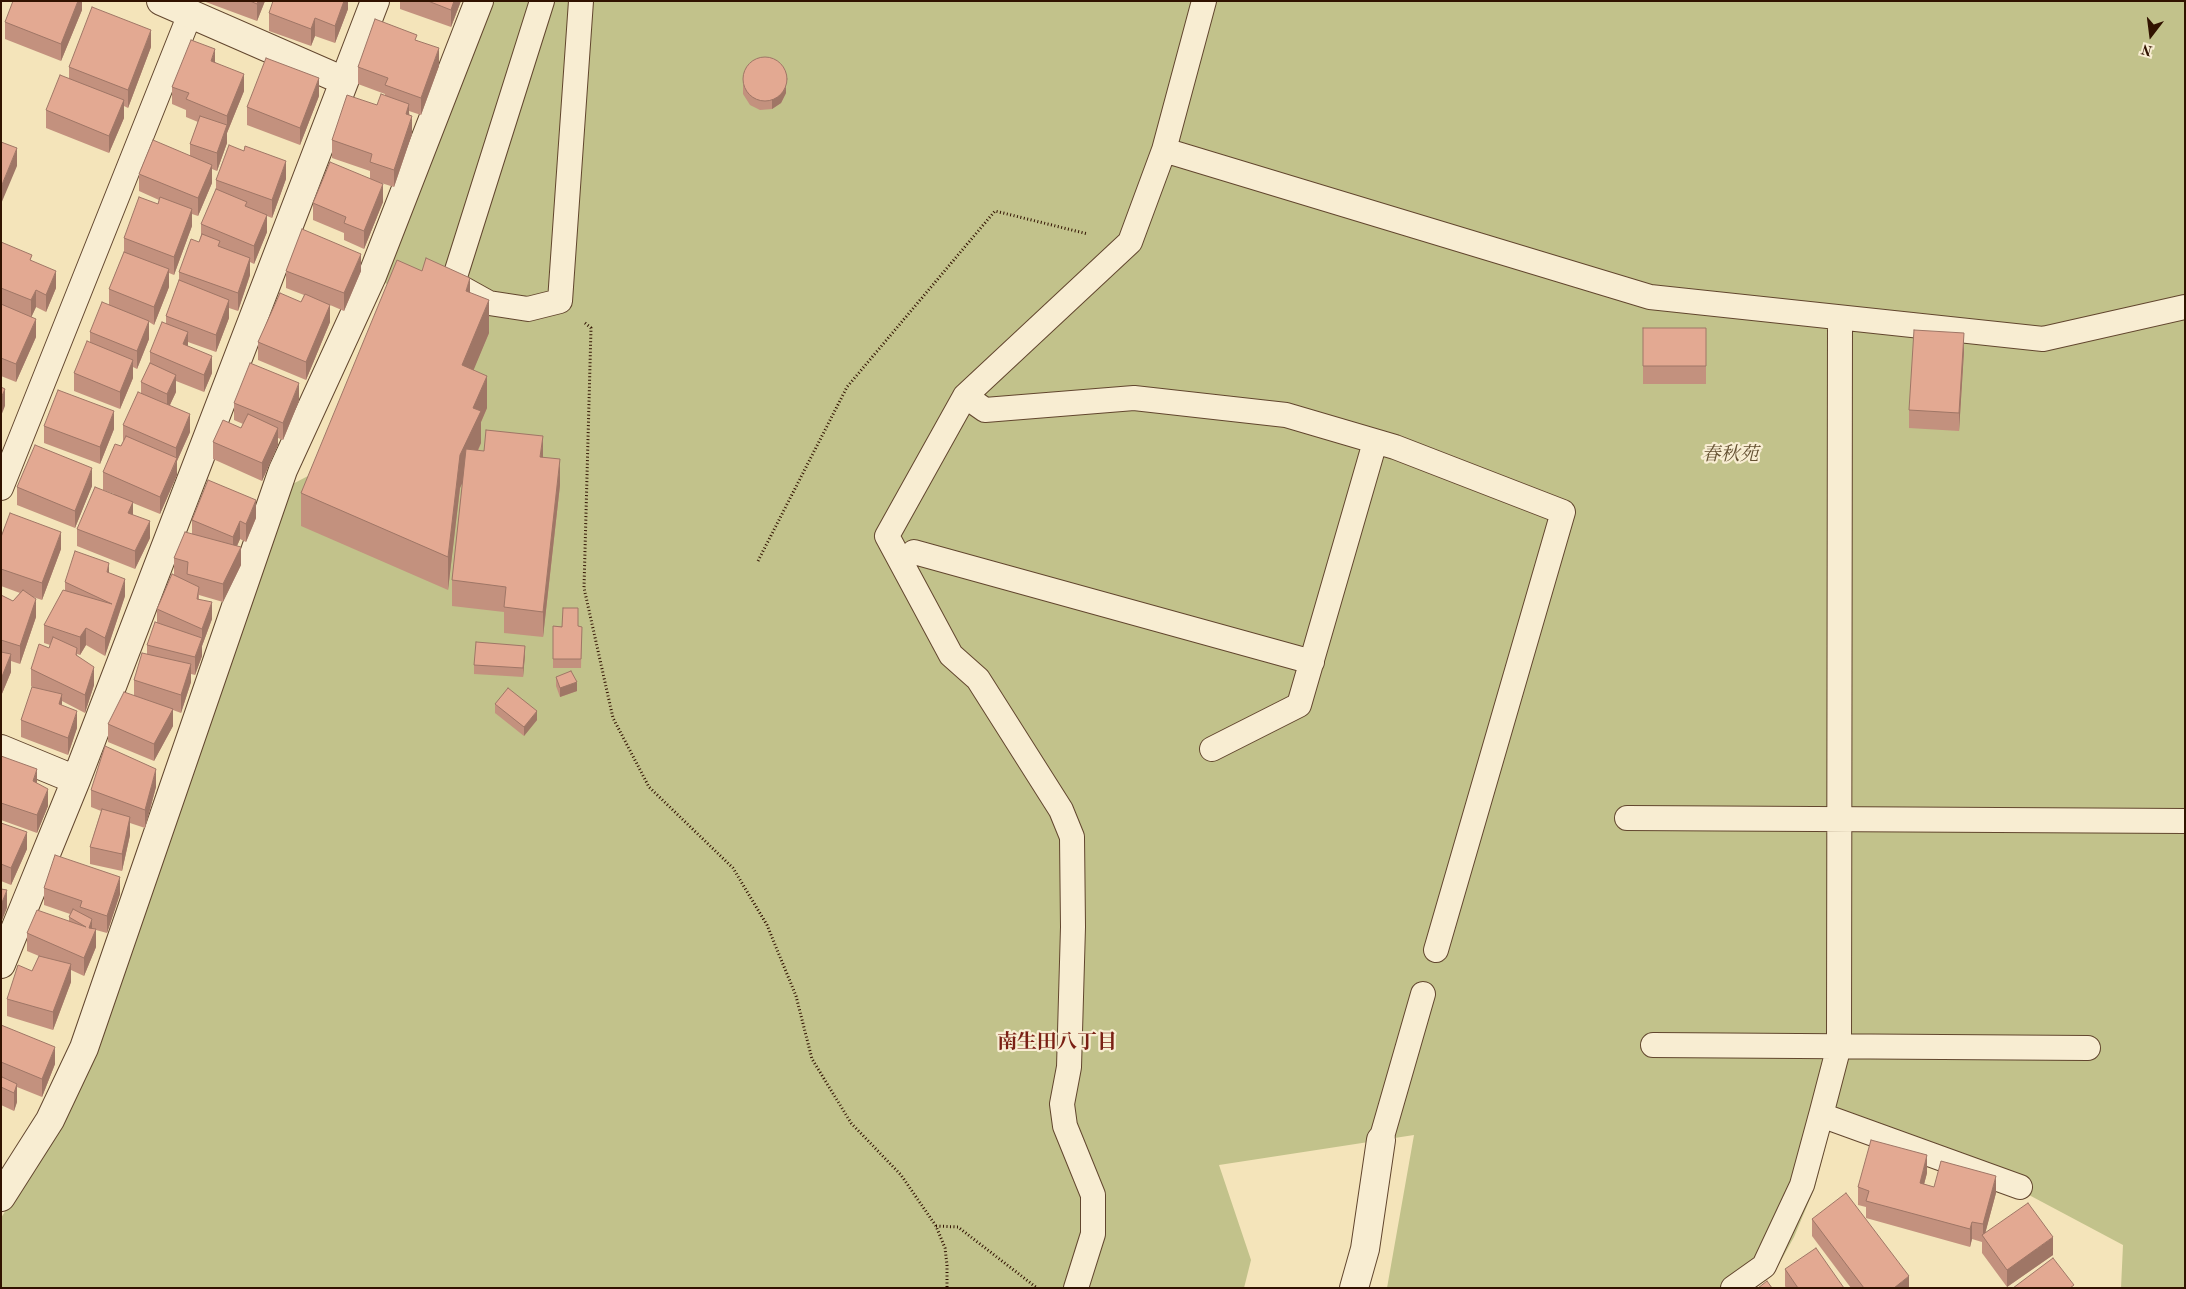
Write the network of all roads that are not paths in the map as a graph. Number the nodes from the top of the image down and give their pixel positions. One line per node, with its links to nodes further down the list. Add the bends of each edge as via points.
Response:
1 (375, 1): 7 (street)
2 (479, 1): 31 (street, via 372,276 283,470 84,1048 50,1120)
3 (542, 1): 4 (lane, via 453,283 489,303 528,309 560,301)
4 (581, 1)
5 (1204, 1): 8 (lane)
6 (176, 6): 7 (street); 13 (lane)
7 (344, 81): 18 (street)
8 (1164, 150): 10 (lane, via 1650,297); 11 (lane, via 1130,242)
9 (2185, 307): 10 (lane, via 2043,338)
10 (1840, 318): 20 (lane)
11 (965, 396): 12 (lane, via 985,410 1134,398 1286,415); 32 (lane, via 887,536 951,655 978,679 1061,810 1072,837 1069,1067 1062,1104 1065,1126 1092,1195 1092,1234)
12 (1375, 442): 15 (lane); 22 (lane, via 1563,512)
13 (1, 488)
14 (914, 552): 15 (lane)
15 (1312, 662): 17 (lane, via 1299,705)
16 (1, 749): 18 (street)
17 (1212, 749)
18 (76, 780): 23 (street)
19 (1627, 818): 20 (lane)
20 (1840, 819): 21 (lane); 26 (lane)
21 (2185, 821)
22 (1436, 950)
23 (1, 964)
24 (1423, 994): 29 (lane)
25 (1653, 1044): 26 (lane)
26 (1839, 1046): 27 (lane); 28 (lane)
27 (2088, 1048)
28 (1821, 1115): 30 (lane); 34 (lane, via 1802,1185 1764,1266)
29 (1381, 1140): 33 (street, via 1365,1249)
30 (2020, 1187)
31 (1, 1197)
32 (1076, 1288)
33 (1354, 1288)
34 (1733, 1288)

